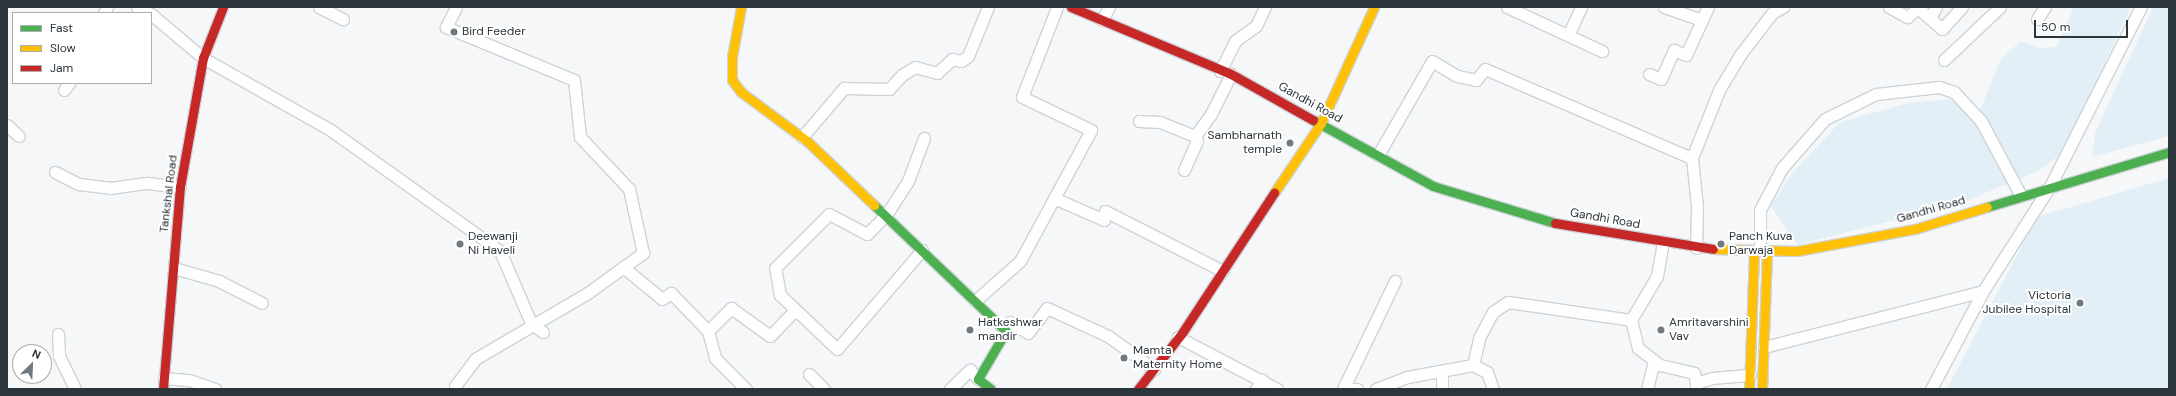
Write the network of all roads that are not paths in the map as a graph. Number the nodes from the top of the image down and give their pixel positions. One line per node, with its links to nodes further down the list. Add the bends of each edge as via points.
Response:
1 (138, 7): 23 (street)
2 (223, 7): 32 (street, Tankshal Road)
3 (319, 7): 26 (street)
4 (456, 7): 57 (street, via 446,27 574,80 580,137 628,189 643,253)
5 (741, 7): 41 (street, via 732,57 732,80 741,92)
6 (988, 7): 41 (street, via 968,56 961,61 952,58 937,73 915,67 902,74 889,89 872,91 854,85 844,88)
7 (1057, 7): 51 (street, via 1022,97 1091,130)
8 (1071, 7): 28 (street, Gandhi Road)
9 (1109, 7): 28 (street)
10 (1265, 7): 34 (street, via 1256,26 1235,41)
11 (1374, 7): 37 (street)
12 (1507, 7): 30 (street)
13 (1581, 7): 30 (street)
14 (1664, 7): 29 (street)
15 (1708, 7): 29 (street)
16 (1783, 7): 22 (street)
17 (1888, 7): 24 (street, via 1907,18 1918,8)
18 (1962, 7): 24 (street, via 1942,29)
19 (2000, 7): 33 (street)
20 (2045, 7): 27 (street)
21 (2141, 7): 48 (street)
22 (1767, 10): 45 (street, via 1719,90)
23 (148, 12)
24 (1933, 12)
25 (152, 15): 32 (street)
26 (342, 19)
27 (2037, 19)
28 (1102, 20): 34 (street, Gandhi Road)
29 (1702, 20): 35 (street, via 1686,56 1674,50 1661,79)
30 (1570, 33): 31 (street)
31 (1602, 51)
32 (203, 58): 49 (street, Tankshal Road); 66 (street, via 330,129 500,251)
33 (1944, 60)
34 (1225, 73): 37 (street, Gandhi Road); 40 (street, via 1211,114)
35 (1649, 74)
36 (1139, 121): 40 (street, via 1160,122)
37 (1321, 123): 44 (street, Gandhi Road); 59 (street)
38 (7, 125): 39 (street)
39 (18, 136)
40 (1195, 136): 46 (street, via 1197,142)
41 (802, 137): 52 (street)
42 (924, 138): 52 (street, via 908,181)
43 (2169, 152): 48 (street, Gandhi Road)
44 (1378, 155): 45 (street, via 1432,61 1457,76 1476,80 1486,69); 53 (street, Gandhi Road, via 1433,186 1535,219)
45 (1692, 158): 54 (street, via 1697,207)
46 (1184, 170)
47 (55, 172): 49 (street, via 79,184 110,188 147,183)
48 (2050, 186): 50 (street, Gandhi Road); 61 (street)
49 (180, 187): 58 (street, Tankshal Road)
50 (2021, 196): 56 (street, Gandhi Road, via 1915,229 1797,251); 56 (street, via 1981,121 1954,92 1939,87 1876,94 1825,119 1782,168 1760,210)
51 (1056, 199): 59 (street, via 1104,220 1105,211); 62 (street, via 1020,261)
52 (886, 216): 55 (street); 64 (street, via 867,234 829,214 775,268 780,295)
53 (1663, 242): 54 (street, Gandhi Road); 65 (street, via 1657,276)
54 (1696, 248): 56 (street, Gandhi Road)
55 (922, 250): 62 (street); 64 (street, via 837,349)
56 (1761, 250): 72 (street); 78 (street)
57 (623, 267): 66 (street, via 589,292); 68 (street, via 662,299 671,293)
58 (174, 268): 63 (street, via 219,281); 79 (street, Tankshal Road)
59 (1223, 271): 71 (street)
60 (1395, 281): 94 (street)
61 (1983, 291): 72 (street); 102 (street)
62 (975, 301): 67 (street)
63 (262, 303)
64 (795, 310): 68 (street, via 770,336 731,308)
65 (1631, 320): 73 (street, via 1636,344); 74 (street, via 1508,302 1492,312 1479,338)
66 (531, 323): 69 (street); 86 (street, via 475,359 455,386)
67 (1004, 329): 75 (street, via 1010,322 1028,334 1047,308 1108,336); 80 (street)
68 (708, 331): 87 (street, via 715,358)
69 (543, 332)
70 (58, 334): 83 (street, via 59,356)
71 (1178, 337): 75 (street); 81 (street)
72 (1764, 346): 101 (street)
73 (1654, 361): 82 (street, via 1673,371 1694,373); 99 (street)
74 (1473, 365): 76 (street); 98 (street, via 1487,372)
75 (1154, 369): 91 (street)
76 (1442, 373): 96 (street, via 1407,377); 97 (street)
77 (809, 374): 88 (street)
78 (1750, 375): 82 (street); 100 (street)
79 (164, 378): 84 (street, Tankshal Road); 85 (street, via 189,380)
80 (978, 379): 89 (street, via 970,370); 90 (street)
81 (1259, 384): 92 (street)
82 (1696, 386)
83 (75, 389)
84 (163, 389)
85 (215, 389)
86 (456, 389)
87 (746, 389)
88 (824, 389)
89 (950, 389)
90 (991, 389)
91 (1138, 389)
92 (1277, 389)
93 (1334, 389): 94 (street)
94 (1344, 389): 95 (street)
95 (1357, 389)
96 (1376, 389)
97 (1442, 389)
98 (1493, 389)
99 (1647, 389)
100 (1749, 389)
101 (1762, 389)
102 (1931, 389)

